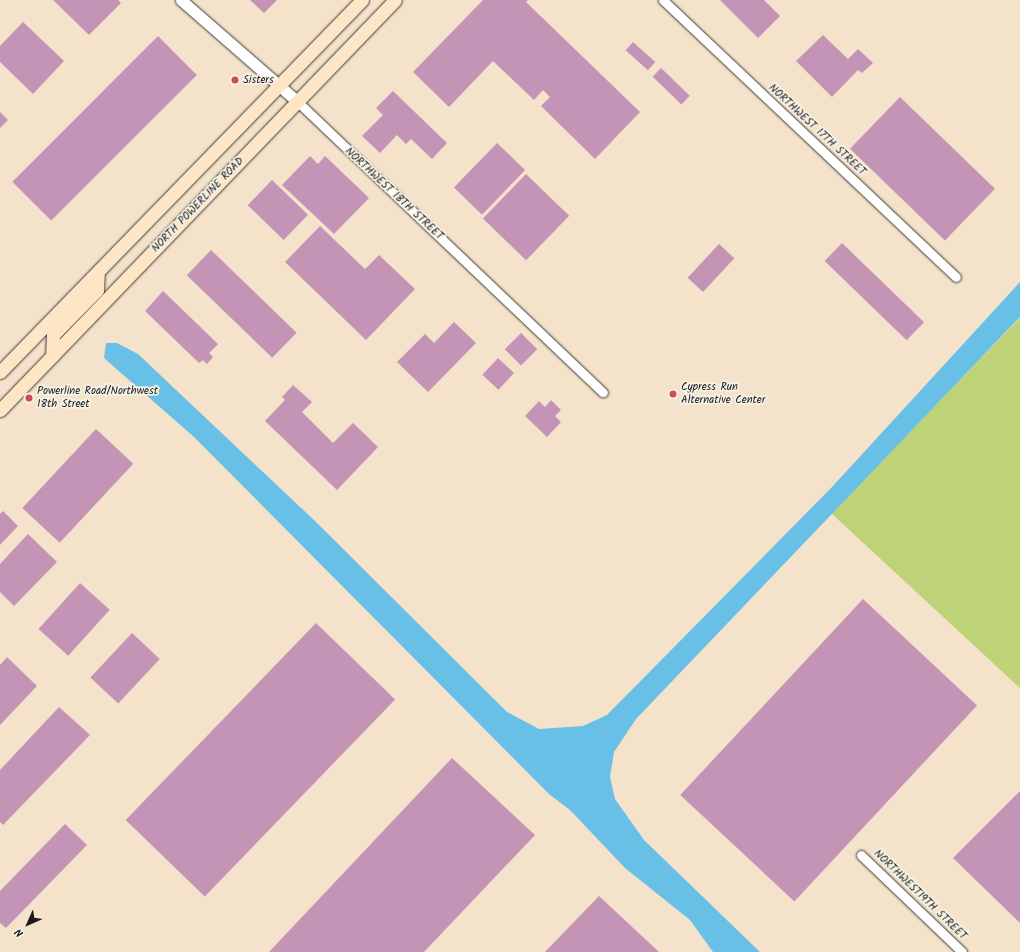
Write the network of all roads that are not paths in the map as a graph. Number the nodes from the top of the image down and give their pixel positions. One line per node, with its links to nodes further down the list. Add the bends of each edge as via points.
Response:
1 (181, 0): 5 (street, NORTHWEST 18TH STREET)
2 (362, 0): 5 (main road)
3 (395, 0): 6 (main road, NORTH POWERLINE ROAD)
4 (663, 0): 8 (street, NORTHWEST 17TH STREET)
5 (280, 85): 6 (street, NORTHWEST 18TH STREET); 7 (main road)
6 (298, 102): 9 (main road, NORTH POWERLINE ROAD); 11 (street, NORTHWEST 18TH STREET)
7 (98, 272): 9 (main road, via 96,290 53,335); 10 (main road)
8 (956, 277)
9 (52, 356): 12 (main road, NORTH POWERLINE ROAD)
10 (0, 372)
11 (603, 392)
12 (0, 410)
13 (861, 855): 14 (street, NORTHWEST19TH STREET)
14 (962, 952)

